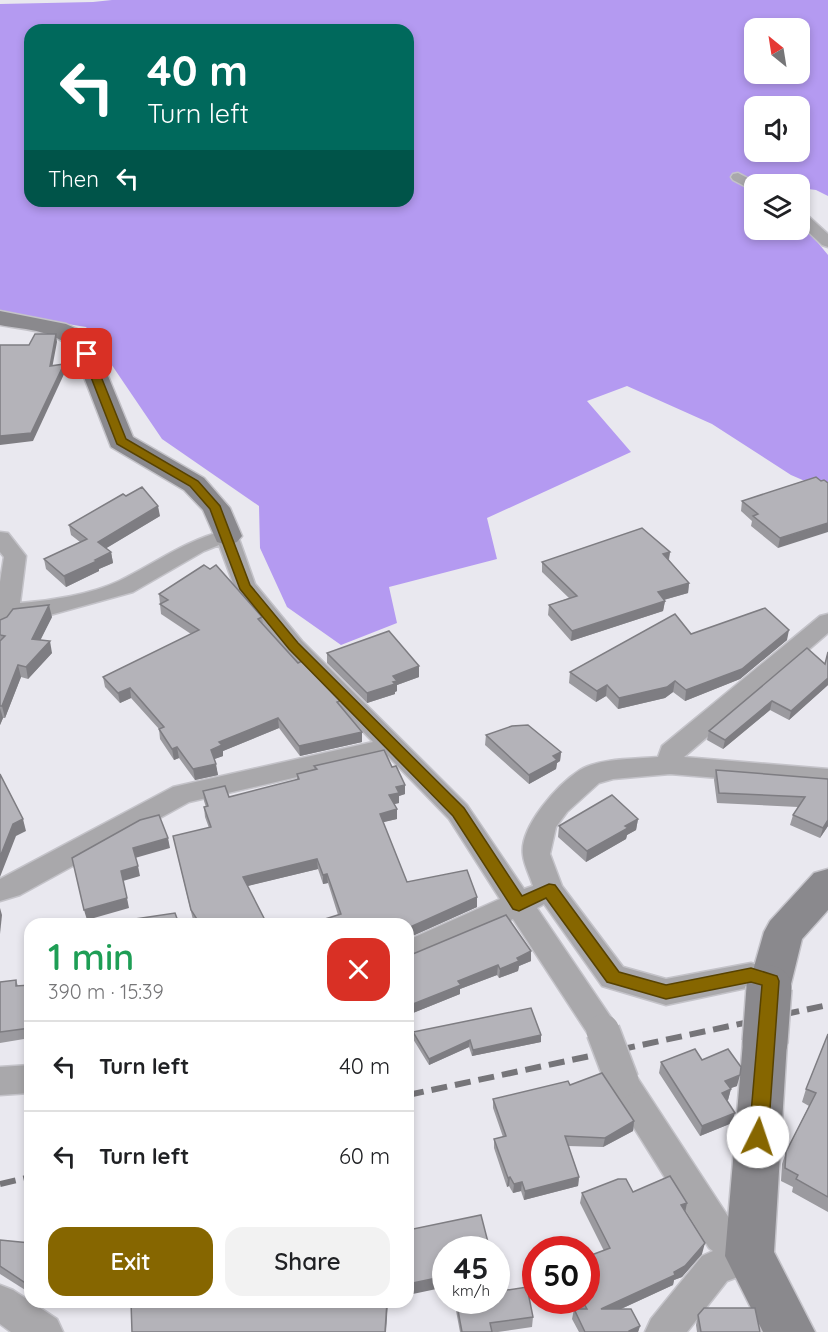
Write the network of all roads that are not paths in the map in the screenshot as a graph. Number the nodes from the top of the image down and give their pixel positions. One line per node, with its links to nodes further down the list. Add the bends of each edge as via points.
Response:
1 (738, 177): 2 (street)
2 (744, 180)
3 (810, 225): 4 (street)
4 (828, 242)
5 (0, 318): 6 (street, via 58,329 77,338 121,441 194,484 216,508)
6 (227, 536): 8 (street, via 196,546 125,587 50,608); 10 (street, via 244,586 294,646)
7 (0, 538): 8 (street, via 15,556)
8 (3, 616)
9 (828, 621): 11 (street, via 671,752)
10 (393, 746): 14 (street, via 182,794); 16 (street, via 458,812)
11 (670, 765): 12 (street); 15 (street, via 590,776 558,805 543,824 536,854)
12 (828, 778)
13 (828, 884): 18 (street, via 784,932)
14 (0, 890)
15 (549, 890): 16 (street); 18 (street, via 614,977 666,992 751,975)
16 (519, 904): 17 (street); 21 (street, bridge, via 603,1031 622,1081 721,1236)
17 (414, 950)
18 (770, 985): 21 (street, bridge)
19 (24, 1079): 20 (street)
20 (0, 1081)
21 (749, 1256): 24 (street, via 715,1268); 25 (street)
22 (0, 1303): 23 (street)
23 (41, 1331)
24 (664, 1332)
25 (790, 1332)

